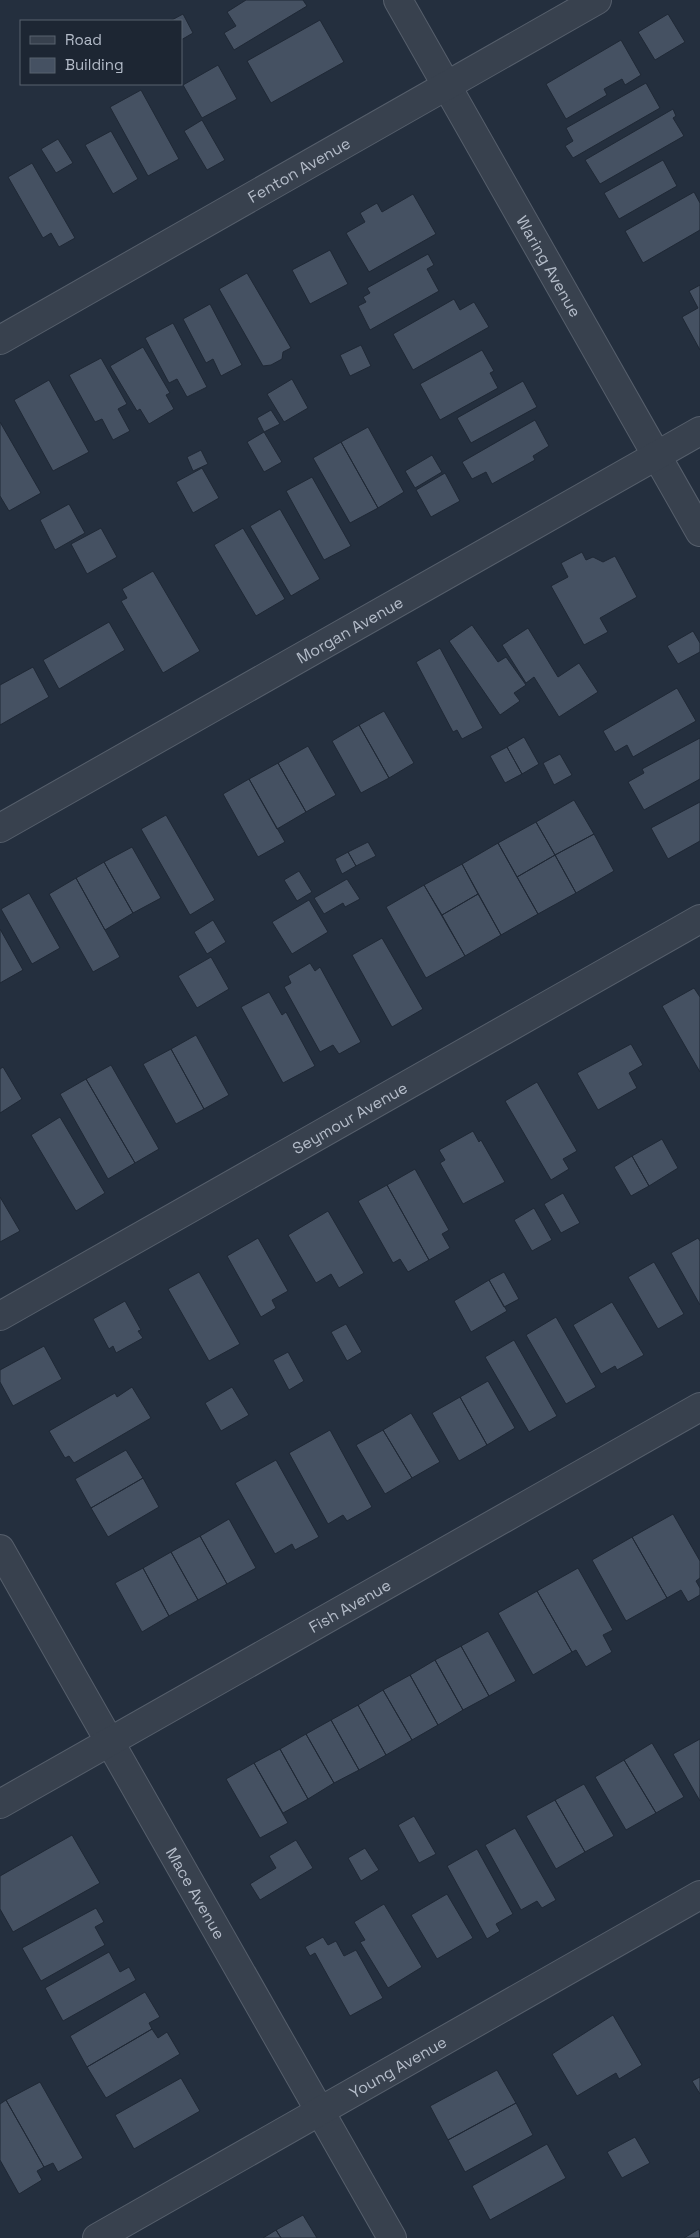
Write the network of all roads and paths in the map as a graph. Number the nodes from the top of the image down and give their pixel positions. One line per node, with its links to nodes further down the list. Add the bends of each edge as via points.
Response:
1 (398, 0): 3 (street, Waring Avenue)
2 (597, 0): 3 (street, Fenton Avenue)
3 (447, 86): 4 (street, Fenton Avenue); 6 (street, Waring Avenue)
4 (0, 340)
5 (700, 431): 6 (street, Morgan Avenue)
6 (656, 456): 7 (street, Waring Avenue); 8 (street, Morgan Avenue)
7 (700, 532)
8 (0, 828)
9 (700, 919): 10 (street, Seymour Avenue)
10 (0, 1316)
11 (700, 1406): 13 (street, Fish Avenue)
12 (0, 1549): 13 (street, Mace Avenue)
13 (110, 1742): 14 (street, Fish Avenue); 16 (street, Mace Avenue)
14 (0, 1804)
15 (700, 1895): 16 (street, Young Avenue)
16 (320, 2111): 17 (street, Young Avenue); 18 (street, Mace Avenue)
17 (97, 2238)
18 (392, 2238)

